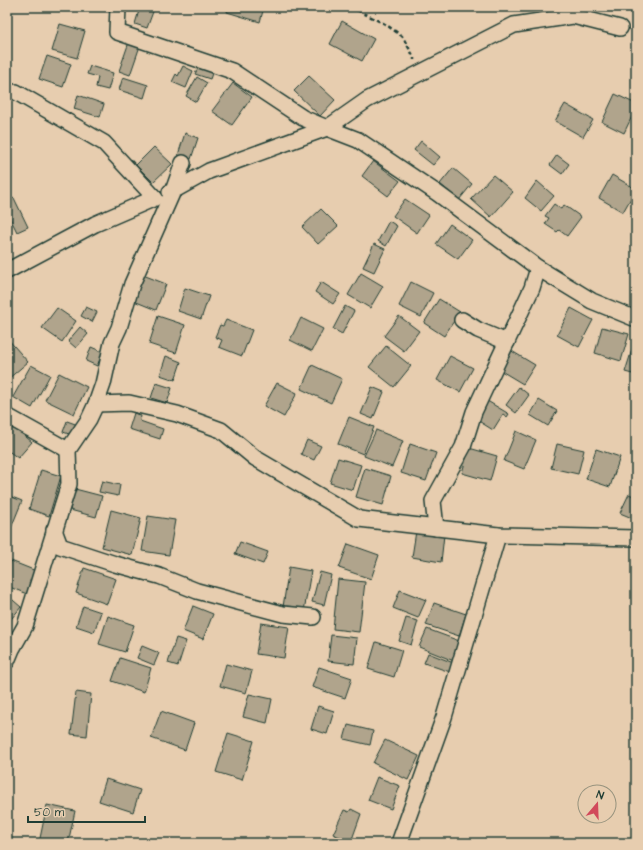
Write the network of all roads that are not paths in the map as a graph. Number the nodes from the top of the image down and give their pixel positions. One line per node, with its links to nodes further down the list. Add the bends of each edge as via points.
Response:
1 (118, 7): 4 (street, via 117,32 232,71 303,118)
2 (620, 28): 4 (street, via 573,16 514,25 367,100)
3 (16, 92): 7 (street, via 104,143)
4 (327, 128): 6 (street, via 209,171); 8 (street, via 358,140 442,197)
5 (183, 163): 6 (street)
6 (173, 191): 7 (street); 13 (street, via 132,284 112,343)
7 (155, 198): 9 (street, via 95,224)
8 (538, 268): 10 (street, via 592,301); 12 (street, via 532,288)
9 (7, 271)
10 (636, 319)
11 (462, 320): 12 (street)
12 (507, 342): 16 (street, via 474,412 463,446 433,501)
13 (96, 404): 15 (street); 16 (street, via 129,403 177,414 220,430 255,458 359,519)
14 (7, 416): 15 (street)
15 (68, 450): 17 (street, via 69,484)
16 (436, 528): 18 (street)
17 (54, 530): 20 (street, via 60,546 159,576 197,591 284,614); 21 (street, via 25,626)
18 (498, 535): 19 (street); 22 (street, via 444,717)
19 (636, 538)
20 (314, 617)
21 (7, 661)
22 (399, 843)

